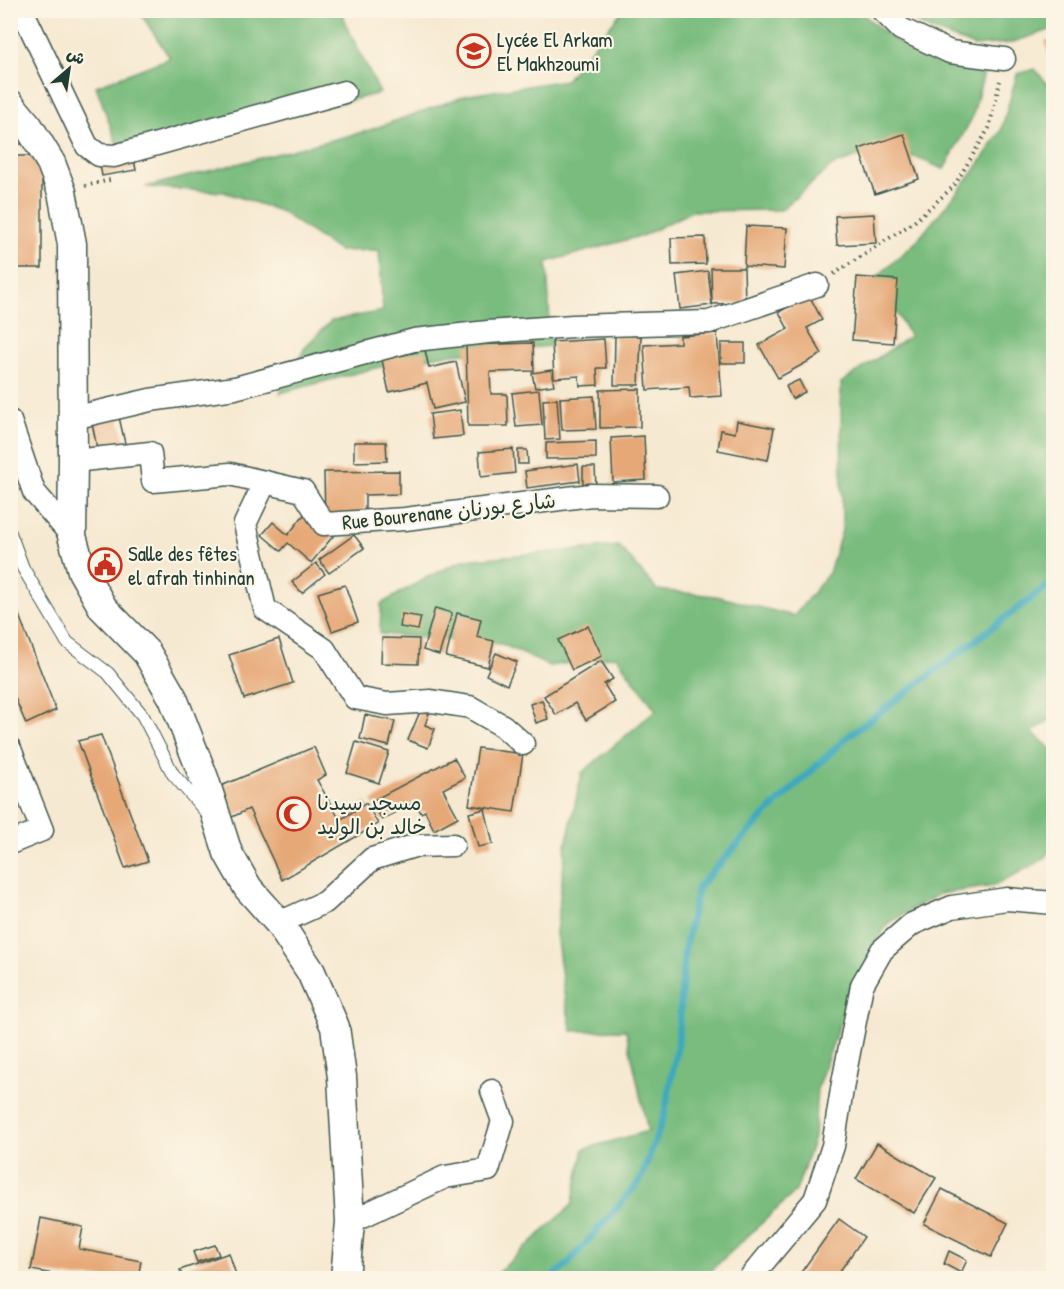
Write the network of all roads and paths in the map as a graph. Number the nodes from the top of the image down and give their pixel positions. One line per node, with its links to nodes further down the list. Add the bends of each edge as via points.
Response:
1 (22, 10): 4 (street, via 87,146 99,154 114,156)
2 (882, 10): 3 (street, via 901,29 950,52)
3 (1004, 59): 8 (path, via 989,129 954,186 914,222)
4 (344, 92)
5 (10, 104): 7 (street, via 51,163)
6 (114, 179): 7 (path)
7 (62, 192): 9 (street, via 72,244)
8 (818, 285): 9 (street, via 709,322 573,326 414,340 236,388 150,400)
9 (73, 418): 11 (street)
10 (10, 421): 15 (street, via 34,492)
11 (73, 461): 12 (street, Rue Bourenane شارع بورنان, via 150,453 153,481 230,474); 15 (street)
12 (265, 482): 13 (street, Rue Bourenane شارع بورنان, via 303,491 324,524 405,519 591,495); 16 (street, via 245,524 265,609 324,649 355,698 387,704 431,701 470,707 503,726)
13 (657, 496)
14 (10, 533): 18 (lane, via 23,568 67,642 108,673 143,716 173,774)
15 (72, 536): 18 (street, via 81,571 103,608 147,653 172,698)
16 (523, 744)
17 (10, 749): 19 (street, via 42,830)
18 (219, 827): 22 (street, via 228,853 248,888)
19 (10, 843)
20 (453, 845): 22 (street, via 414,846 372,859 325,902)
21 (1053, 903): 26 (street, via 1007,899 952,907 912,924 882,950 862,985 833,1146 815,1200)
22 (279, 923): 24 (street, via 311,972 335,1027 342,1077)
23 (492, 1091): 24 (street, via 503,1120 488,1170 445,1177)
24 (350, 1222): 25 (street)
25 (345, 1278)
26 (750, 1278)

